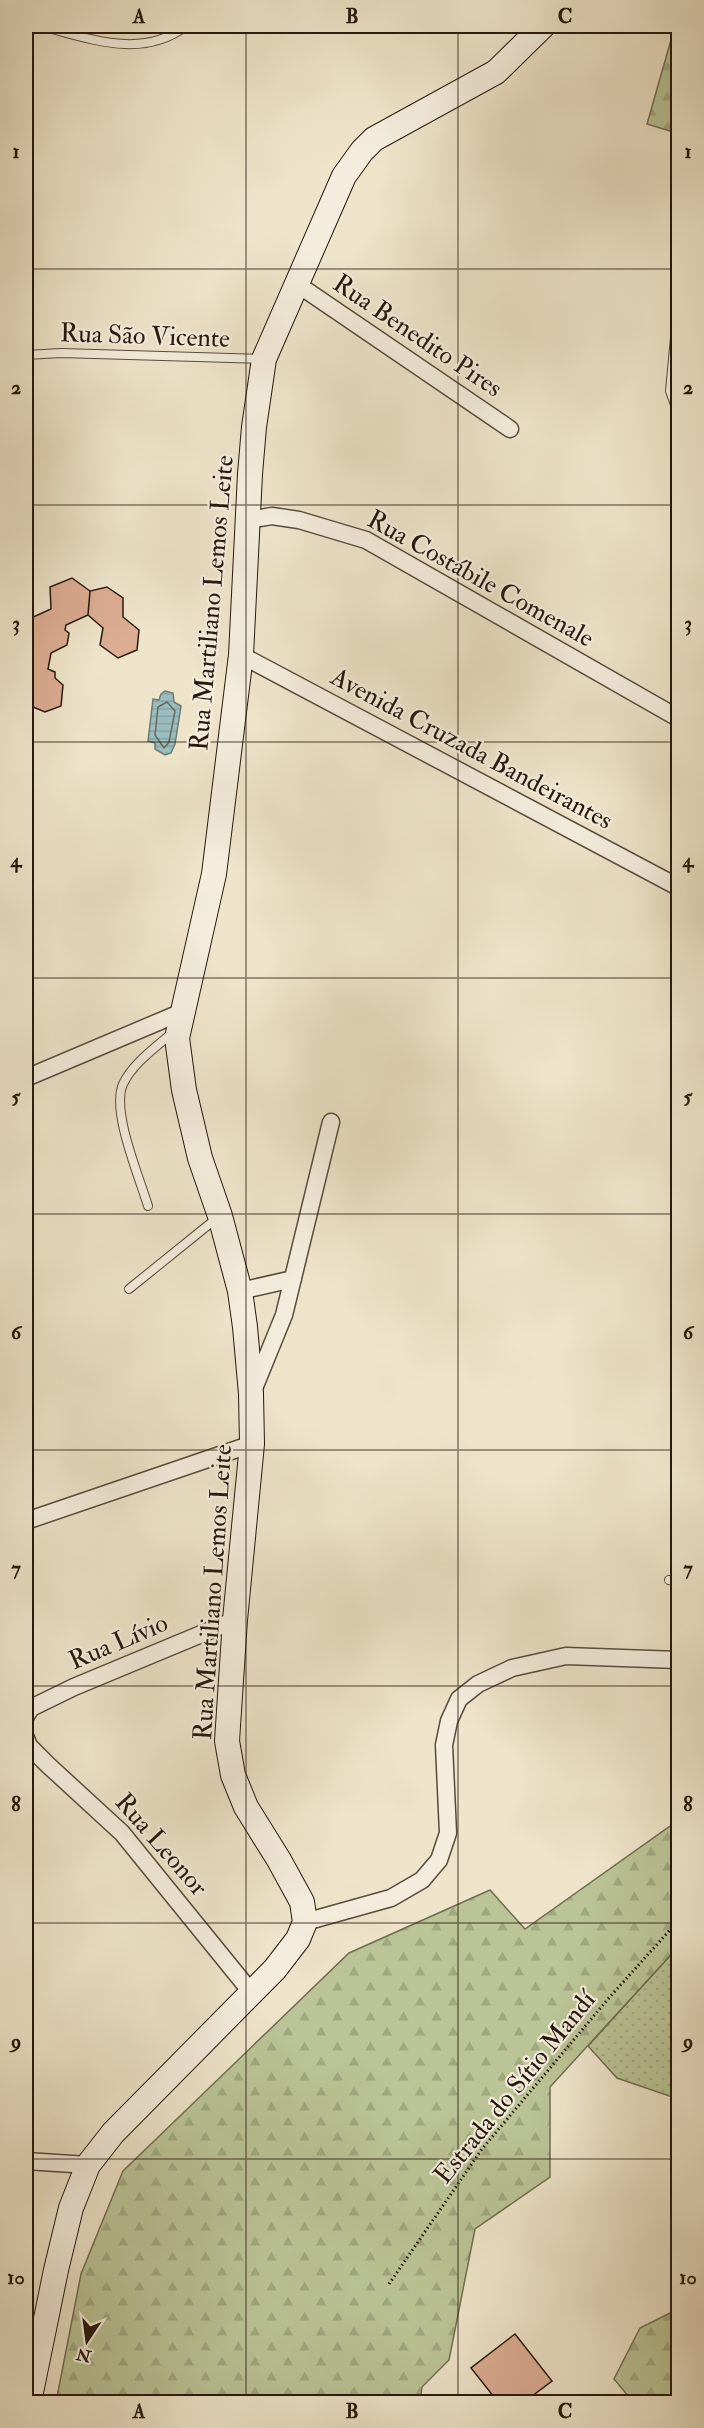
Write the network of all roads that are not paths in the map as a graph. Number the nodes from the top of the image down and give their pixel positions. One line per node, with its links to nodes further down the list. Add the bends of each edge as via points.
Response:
1 (40, 26): 2 (lane, via 112,44 151,43)
2 (186, 26)
3 (543, 26): 4 (street, Rua Martiliano Lemos Leite, via 496,72 375,139 362,151 344,176)
4 (297, 284): 7 (street, Rua Martiliano Lemos Leite); 9 (street, Rua Benedito Pires)
5 (678, 305): 8 (lane, via 670,391)
6 (26, 355): 7 (lane, Rua São Vicente)
7 (264, 359): 10 (street, Rua Martiliano Lemos Leite, via 254,427)
8 (678, 413)
9 (510, 429)
10 (248, 520): 11 (street, Rua Martiliano Lemos Leite); 12 (street, Rua Costábile Comenale, via 272,516 299,520 366,540)
11 (241, 655): 13 (street, Avenida Cruzada Bandeirantes); 14 (street, Rua Martiliano Lemos Leite, via 214,874)
12 (678, 718)
13 (678, 887)
14 (181, 1019): 15 (street); 17 (lane, via 129,1073 119,1095 119,1112); 18 (street, Rua Martiliano Lemos Leite, via 177,1038 184,1090 200,1158)
15 (26, 1078)
16 (331, 1122): 19 (street, Rua Martiliano Lemos Leite)
17 (148, 1206)
18 (220, 1216): 20 (lane); 21 (street, Rua Martiliano Lemos Leite)
19 (293, 1280): 21 (street); 22 (street, Rua Martiliano Lemos Leite, via 275,1340)
20 (129, 1289)
21 (240, 1291): 22 (street, Rua Martiliano Lemos Leite)
22 (251, 1394): 23 (street, Rua Martiliano Lemos Leite)
23 (252, 1444): 24 (street); 25 (street, Rua Martiliano Lemos Leite)
24 (26, 1521)
25 (235, 1620): 27 (street, Rua Lívio, via 74,1687 31,1708); 29 (street, Rua Martiliano Lemos Leite, via 227,1741 234,1775 246,1807 302,1902)
26 (678, 1660): 29 (street, via 566,1656 512,1668 478,1684 459,1699 449,1721 444,1745 448,1833 439,1860 422,1880 391,1898)
27 (26, 1716)
28 (26, 1738): 30 (street, Rua Leonor, via 42,1759 122,1833)
29 (305, 1922): 30 (street, via 298,1940)
30 (251, 1992): 32 (street, via 112,2133)
31 (26, 2161): 32 (street)
32 (88, 2165): 33 (street, via 71,2208)
33 (29, 2403)

